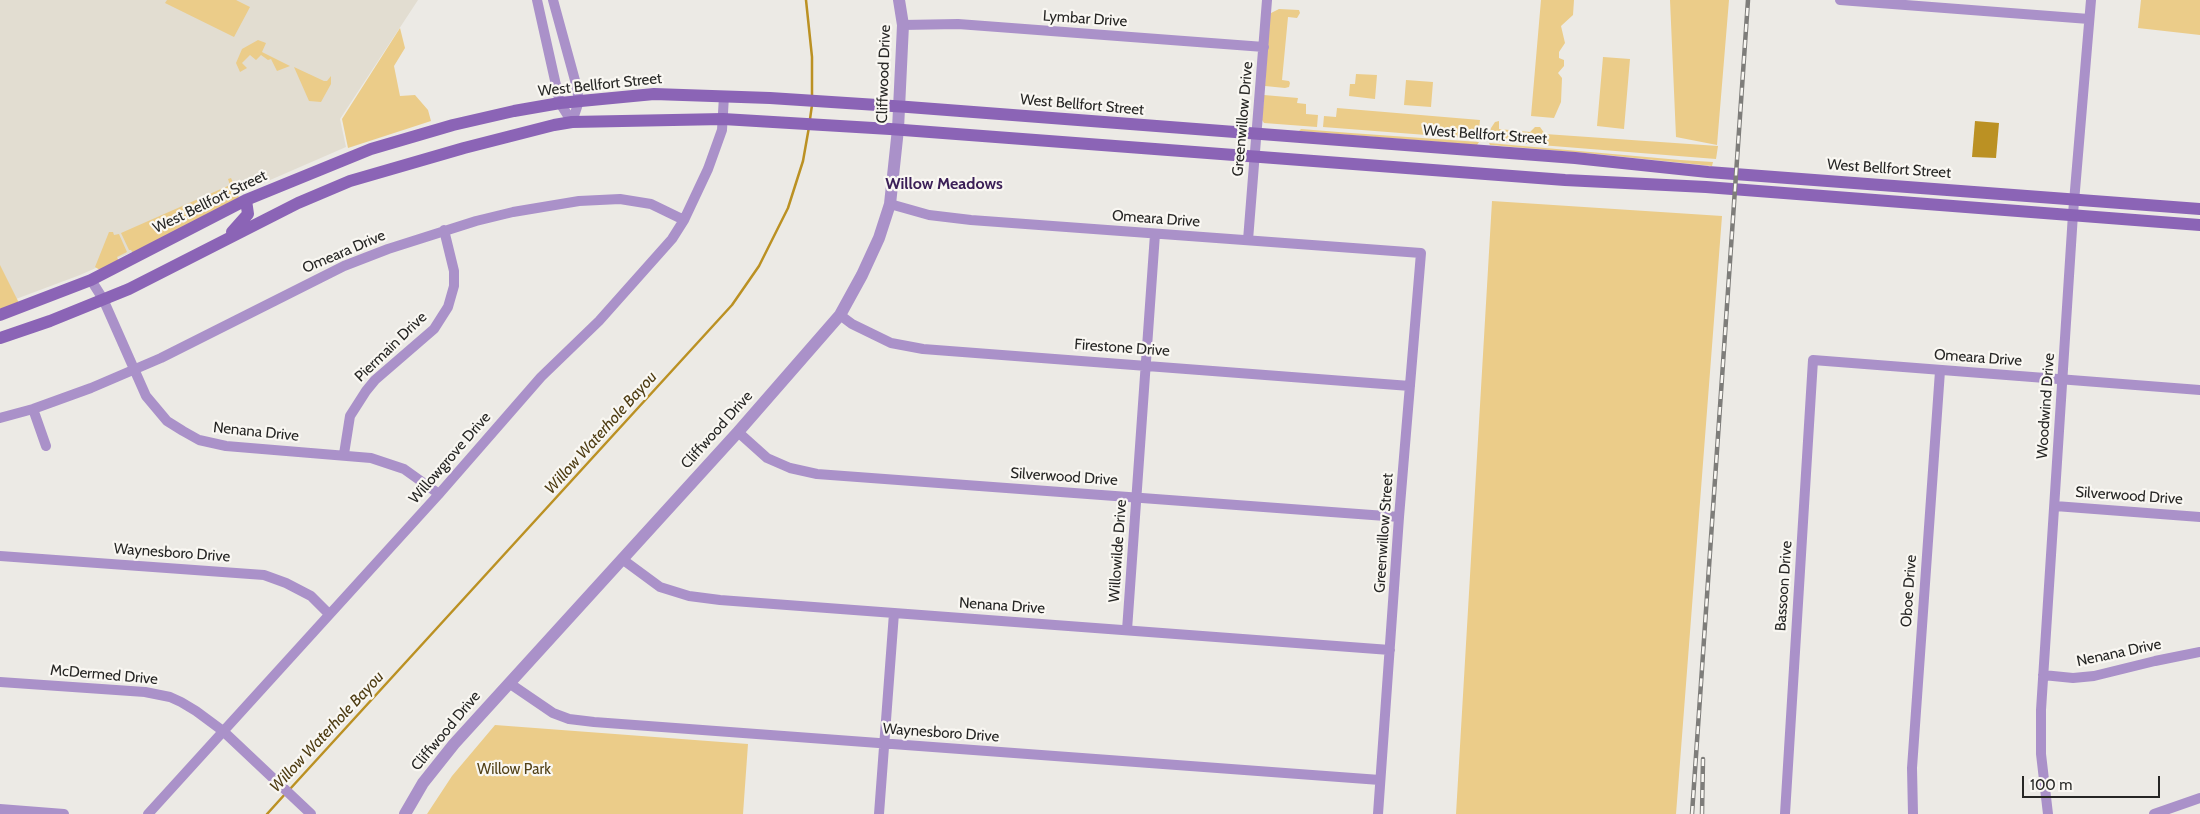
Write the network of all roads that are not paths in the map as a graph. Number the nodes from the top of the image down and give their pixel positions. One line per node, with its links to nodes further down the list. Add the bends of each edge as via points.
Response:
1 (537, 0): 13 (street)
2 (552, 0): 12 (street)
3 (899, 0): 9 (street, Cliffwood Drive)
4 (1268, 0): 10 (street, Greenwillow Drive)
5 (2090, 0): 8 (street, Woodwind Drive)
6 (1839, 1): 7 (street)
7 (1965, 5): 8 (street)
8 (2089, 19): 27 (street, Woodwind Drive)
9 (903, 25): 10 (street, Lymbar Drive, via 958,24); 14 (street, Cliffwood Drive)
10 (1264, 47): 19 (street, Greenwillow Drive)
11 (724, 96): 12 (main road, West Bellfort Street, via 654,94); 14 (main road, West Bellfort Street); 15 (street, Willowgrove Drive)
12 (579, 101): 13 (main road, West Bellfort Street); 17 (street)
13 (560, 103): 17 (street); 23 (main road, West Bellfort Street, via 453,125)
14 (899, 106): 16 (main road, West Bellfort Street); 18 (street, Cliffwood Drive)
15 (723, 119): 17 (main road); 18 (main road); 33 (street, Willowgrove Drive, via 708,169)
16 (1075, 120): 19 (main road, West Bellfort Street); 20 (main road)
17 (572, 122): 25 (main road, via 554,124)
18 (898, 129): 20 (main road); 29 (street, Cliffwood Drive)
19 (1257, 135): 21 (main road, West Bellfort Street); 22 (street, Greenwillow Drive)
20 (1075, 142): 22 (main road)
21 (1483, 151): 24 (main road); 26 (main road, West Bellfort Street, via 1708,172)
22 (1255, 155): 24 (main road); 37 (street, Greenwillow Drive)
23 (342, 160): 25 (main road); 28 (main road, West Bellfort Street)
24 (1481, 173): 30 (main road)
25 (350, 180): 38 (main road)
26 (1948, 189): 27 (main road, West Bellfort Street); 30 (main road)
27 (2074, 199): 31 (main road, West Bellfort Street); 32 (street, Woodwind Drive)
28 (246, 200): 38 (main road, via 248,214); 40 (main road, West Bellfort Street)
29 (890, 204): 36 (street, Omeara Drive, via 929,215 971,220); 43 (street, Cliffwood Drive, via 869,260)
30 (1946, 205): 32 (main road)
31 (2200, 209)
32 (2073, 214): 34 (main road); 49 (street, Woodwind Drive)
33 (684, 220): 35 (street, Omeara Drive, via 651,204 601,200 513,212); 57 (street, Willowgrove Drive, via 672,239 600,322 541,377)
34 (2200, 225)
35 (444, 230): 47 (street, Omeara Drive, via 322,275); 56 (street, Piermain Drive, via 454,271 448,307 434,328 366,391 350,416)
36 (1155, 234): 37 (street, Omeara Drive); 46 (street, Willowilde Drive)
37 (1248, 240): 39 (street, Omeara Drive)
38 (219, 243): 41 (main road, via 129,289)
39 (1421, 253): 50 (street, Greenwillow Street)
40 (91, 280): 41 (street, Nenana Drive); 42 (main road, West Bellfort Street)
41 (103, 298): 44 (main road); 47 (street, Nenana Drive)
42 (0, 315)
43 (840, 315): 46 (street, Firestone Drive, via 891,343 923,349); 54 (street, Cliffwood Drive)
44 (0, 338)
45 (1813, 360): 48 (street, Omeara Drive); 83 (street, Bassoon Drive)
46 (1146, 365): 50 (street, Firestone Drive); 58 (street, Willowilde Drive)
47 (134, 370): 52 (street, Omeara Drive); 56 (street, Nenana Drive, via 155,409 167,421 199,440 226,446)
48 (1940, 371): 49 (street, Omeara Drive); 84 (street, Oboe Drive, via 1912,768)
49 (2064, 380): 51 (street, Omeara Drive); 59 (street, Woodwind Drive)
50 (1410, 386): 60 (street, Greenwillow Street)
51 (2200, 390)
52 (33, 409): 53 (street, Omeara Drive); 55 (street)
53 (0, 418)
54 (738, 432): 58 (street, Silverwood Drive, via 767,458 790,468 817,474); 63 (street, Cliffwood Drive)
55 (46, 446)
56 (344, 454): 57 (street, Nenana Drive, via 371,458 404,469)
57 (439, 494): 65 (street, Willowgrove Drive)
58 (1136, 498): 60 (street, Silverwood Drive); 66 (street, Willowilde Drive)
59 (2055, 506): 61 (street, Silverwood Drive); 69 (street, Woodwind Drive)
60 (1399, 517): 67 (street, Greenwillow Street)
61 (2200, 517)
62 (0, 556): 65 (street, Waynesboro Drive, via 264,575 310,596)
63 (622, 559): 64 (street, Nenana Drive, via 660,587 689,596); 71 (street, Cliffwood Drive)
64 (894, 612): 66 (street, Nenana Drive); 73 (street)
65 (329, 614): 72 (street, Willowgrove Drive)
66 (1127, 630): 67 (street, Nenana Drive)
67 (1390, 650): 74 (street, Greenwillow Street)
68 (2200, 652): 69 (street, Nenana Drive, via 2094,676)
69 (2043, 675): 85 (street, Woodwind Drive, via 2041,754)
70 (0, 682): 72 (street, McDermed Drive, via 156,694 181,702)
71 (509, 683): 73 (street, Waynesboro Drive, via 553,713 569,719); 80 (street, Cliffwood Drive, via 423,783)
72 (223, 732): 78 (street, Willowgrove Drive); 79 (street, McDermed Drive)
73 (885, 744): 74 (street, Waynesboro Drive); 81 (street)
74 (1380, 780): 82 (street, Greenwillow Street)
75 (2200, 798): 86 (street)
76 (0, 809): 77 (street)
77 (64, 814)
78 (148, 814)
79 (312, 814)
80 (405, 814)
81 (879, 814)
82 (1378, 814)
83 (1785, 814)
84 (1912, 814)
85 (2048, 814)
86 (2154, 814)

